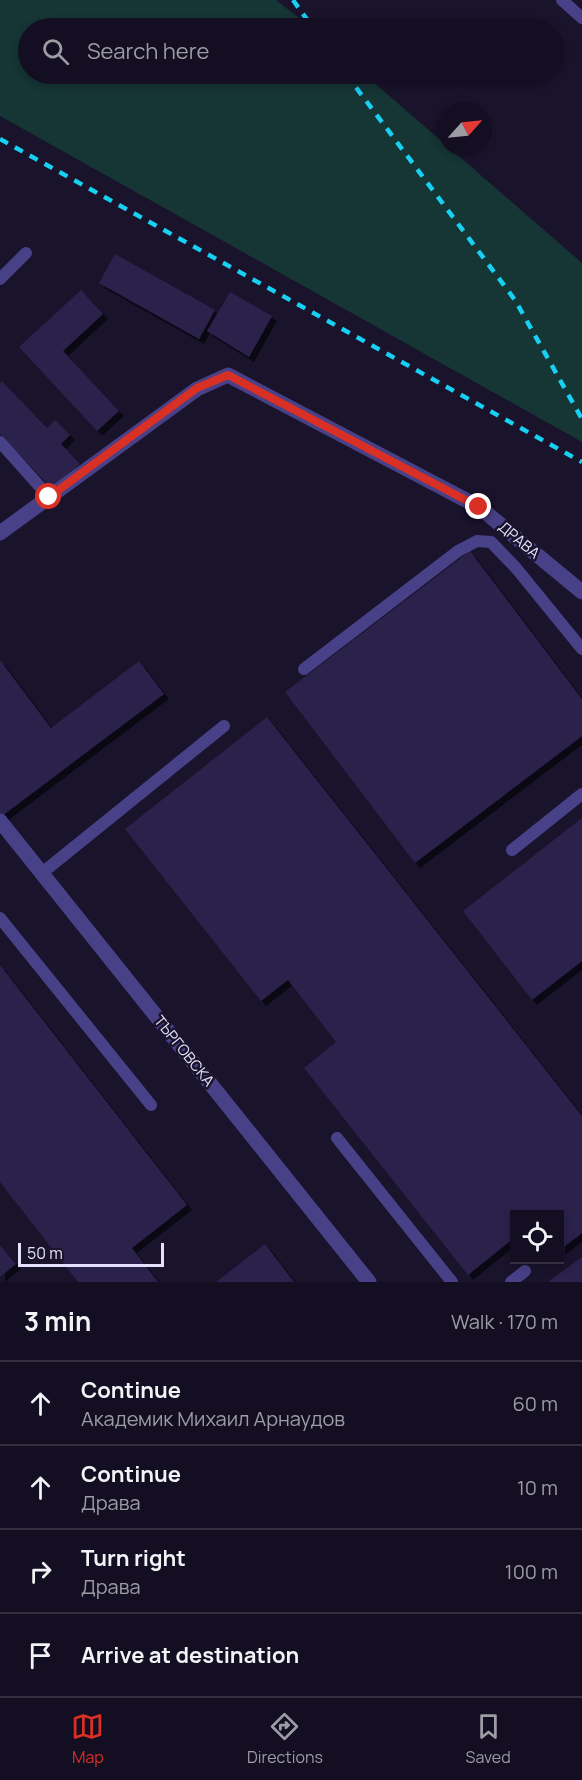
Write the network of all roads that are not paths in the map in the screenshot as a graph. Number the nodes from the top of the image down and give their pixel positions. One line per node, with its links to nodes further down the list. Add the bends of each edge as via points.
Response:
1 (562, 0): 2 (lane)
2 (582, 18)
3 (26, 253): 4 (lane)
4 (0, 279)
5 (0, 442): 6 (lane)
6 (49, 497): 7 (street); 8 (street, ДРАВА, via 197,388 228,375 479,507)
7 (0, 533)
8 (582, 592)
9 (582, 649): 10 (lane, via 491,542 477,541 458,551)
10 (304, 669)
11 (224, 726): 15 (lane)
12 (582, 794): 14 (lane)
13 (0, 821): 15 (street, ТЪРГОВСКА)
14 (512, 850)
15 (42, 873): 20 (street, ТЪРГОВСКА)
16 (0, 918): 17 (lane)
17 (151, 1105)
18 (337, 1138): 21 (lane)
19 (525, 1271): 22 (lane)
20 (369, 1282)
21 (452, 1282)
22 (511, 1282)

